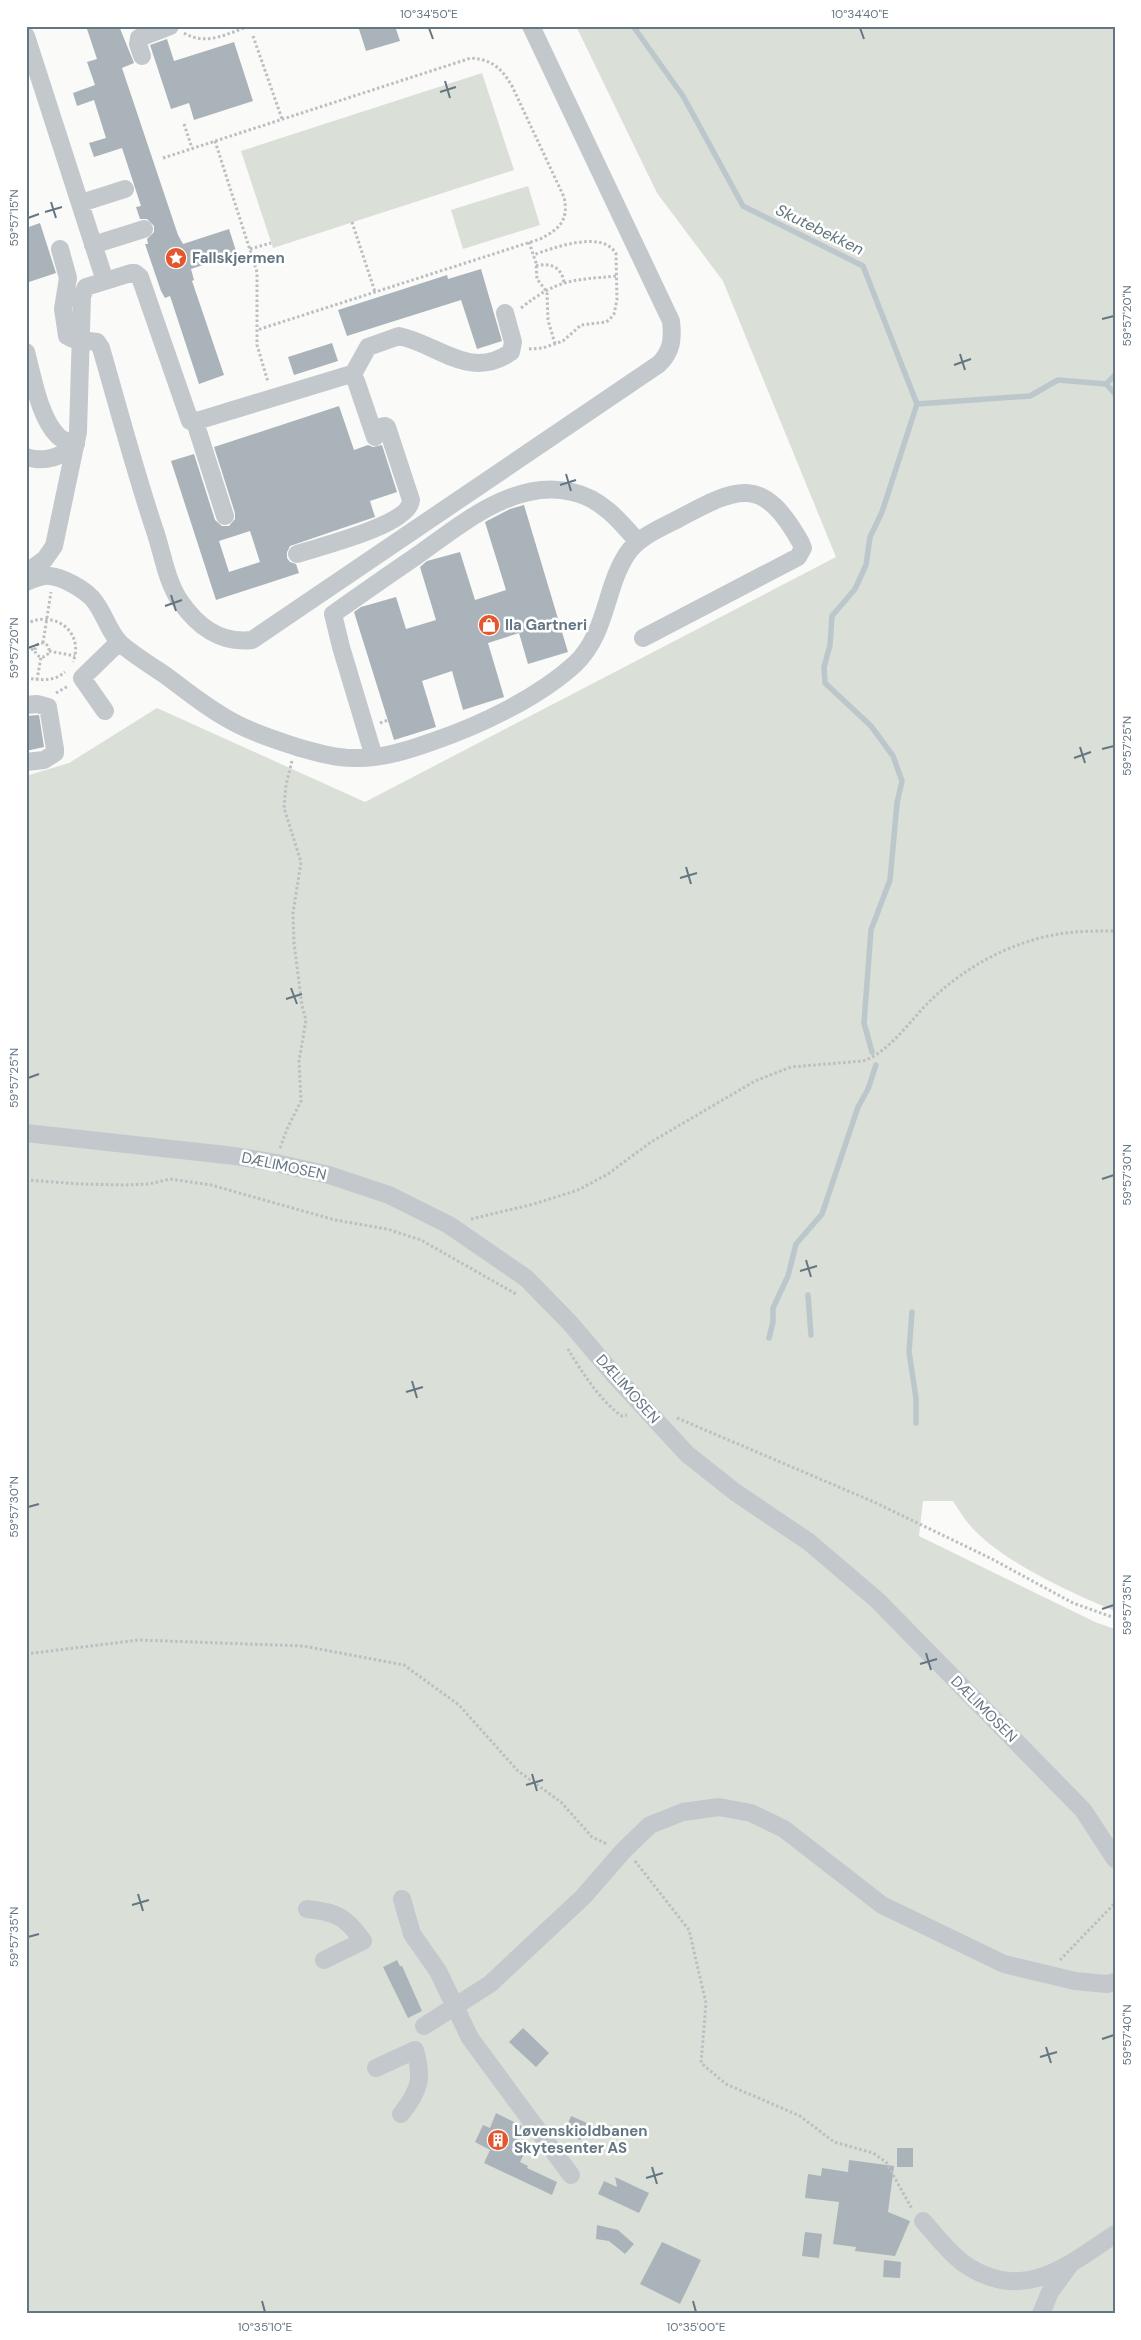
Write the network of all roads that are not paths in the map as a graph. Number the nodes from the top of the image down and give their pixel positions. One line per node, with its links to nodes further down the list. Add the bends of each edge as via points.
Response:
1 (531, 26): 12 (street, via 671,321 673,339 659,364 252,640 240,642 225,640 212,632 188,612 179,599 140,485 101,348 97,342)
2 (177, 29): 4 (street, via 139,38)
3 (26, 36): 6 (street)
4 (142, 56)
5 (125, 189): 6 (street)
6 (81, 203): 8 (street)
7 (144, 229): 8 (street)
8 (94, 245): 10 (street)
9 (60, 249): 12 (street, via 68,278 63,308 65,330 70,339)
10 (105, 281): 12 (street, via 83,290); 15 (street, via 135,273 140,277 188,418)
11 (506, 316): 14 (street, via 513,348 505,357 475,363 399,336 368,347)
12 (81, 340): 16 (street)
13 (26, 352): 16 (street, via 40,405 63,440)
14 (352, 376): 15 (street, via 344,375); 20 (street, via 374,433 385,426 387,428 411,500 408,507 380,527)
15 (195, 422): 18 (street)
16 (76, 444): 17 (street, via 66,453 49,459); 21 (street, via 54,546 45,559)
17 (26, 457)
18 (225, 516)
19 (638, 542): 23 (street, via 730,493 759,496 772,503 782,512 803,548 793,560); 27 (street, via 622,562 595,636 576,663 551,683 470,726 436,740); 27 (street, via 613,514 586,497 553,490 525,493 478,512 333,614)
20 (297, 554)
21 (26, 573)
22 (26, 582): 24 (street, via 53,576 76,587 93,599)
23 (643, 638)
24 (119, 642): 26 (street, via 82,678); 27 (street, via 221,715 255,732 318,754 352,759)
25 (32, 704): 28 (street, via 48,707 50,711 55,753 44,760)
26 (105, 711)
27 (374, 757)
28 (26, 762)
29 (26, 1133): 30 (street, DÆLIMOSEN, via 276,1163 329,1175 389,1195 448,1225 526,1278 687,1454 735,1492 809,1542 876,1600 1084,1810)
30 (1115, 1859)
31 (402, 1899): 35 (street, via 412,1934 438,1971)
32 (307, 1909): 33 (street, via 340,1916 351,1924 362,1941)
33 (324, 1960)
34 (1115, 1982): 35 (street, via 1075,1981 1004,1964 882,1905 784,1829 751,1813 719,1808 683,1812 650,1825 583,1897 490,1984)
35 (455, 2007): 36 (street); 39 (street, via 470,2038)
36 (424, 2026)
37 (376, 2068): 38 (street, via 415,2050 420,2082 414,2099)
38 (402, 2114)
39 (571, 2175)
40 (923, 2221): 42 (street, via 962,2262 995,2280 1017,2282 1042,2278)
41 (1115, 2234): 42 (street)
42 (1070, 2264): 43 (street, via 1050,2292)
43 (1044, 2312)

